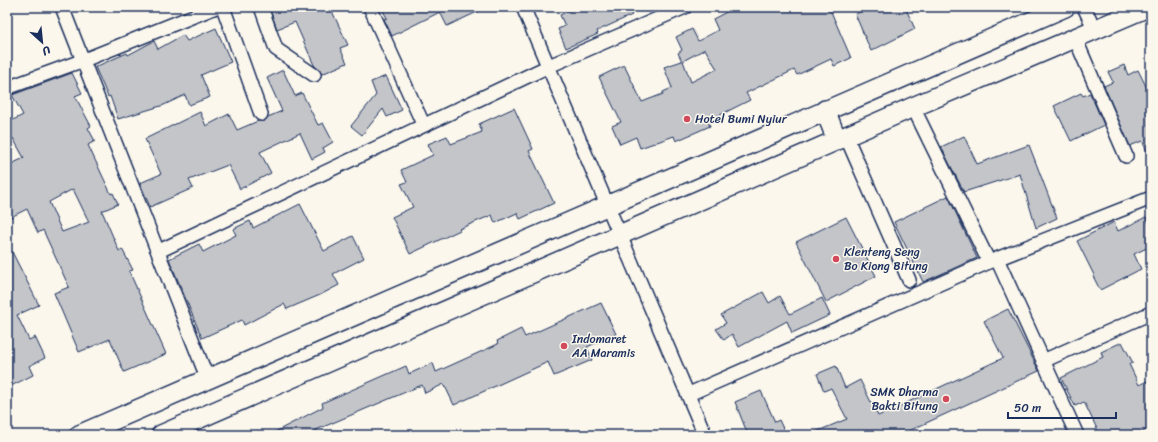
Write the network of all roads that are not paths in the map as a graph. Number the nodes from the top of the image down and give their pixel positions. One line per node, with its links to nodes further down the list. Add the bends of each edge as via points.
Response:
1 (62, 7): 13 (street)
2 (216, 7): 13 (street)
3 (223, 7): 19 (street)
4 (261, 7): 15 (street, via 276,49)
5 (370, 7): 20 (street)
6 (523, 7): 14 (street)
7 (685, 7): 14 (street)
8 (1065, 7): 18 (street)
9 (1084, 7): 11 (street)
10 (1148, 7): 11 (street)
11 (1095, 30): 12 (street)
12 (1075, 38): 17 (street); 22 (street)
13 (84, 60): 16 (street); 26 (street)
14 (549, 66): 20 (street); 24 (street)
15 (314, 75)
16 (7, 88)
17 (913, 107): 21 (street); 27 (street)
18 (825, 110): 21 (street); 24 (street)
19 (261, 114)
20 (422, 124): 26 (street)
21 (841, 138): 25 (street); 28 (street)
22 (1126, 156)
23 (1151, 198): 27 (street)
24 (606, 205): 25 (street); 31 (street)
25 (620, 234): 32 (street); 34 (street)
26 (159, 251): 31 (street)
27 (993, 260): 30 (street); 32 (street)
28 (909, 280)
29 (1151, 313): 30 (street)
30 (1043, 361): 36 (street)
31 (208, 380): 33 (street)
32 (688, 394): 35 (street)
33 (79, 435)
34 (161, 435)
35 (705, 435)
36 (1077, 435)

